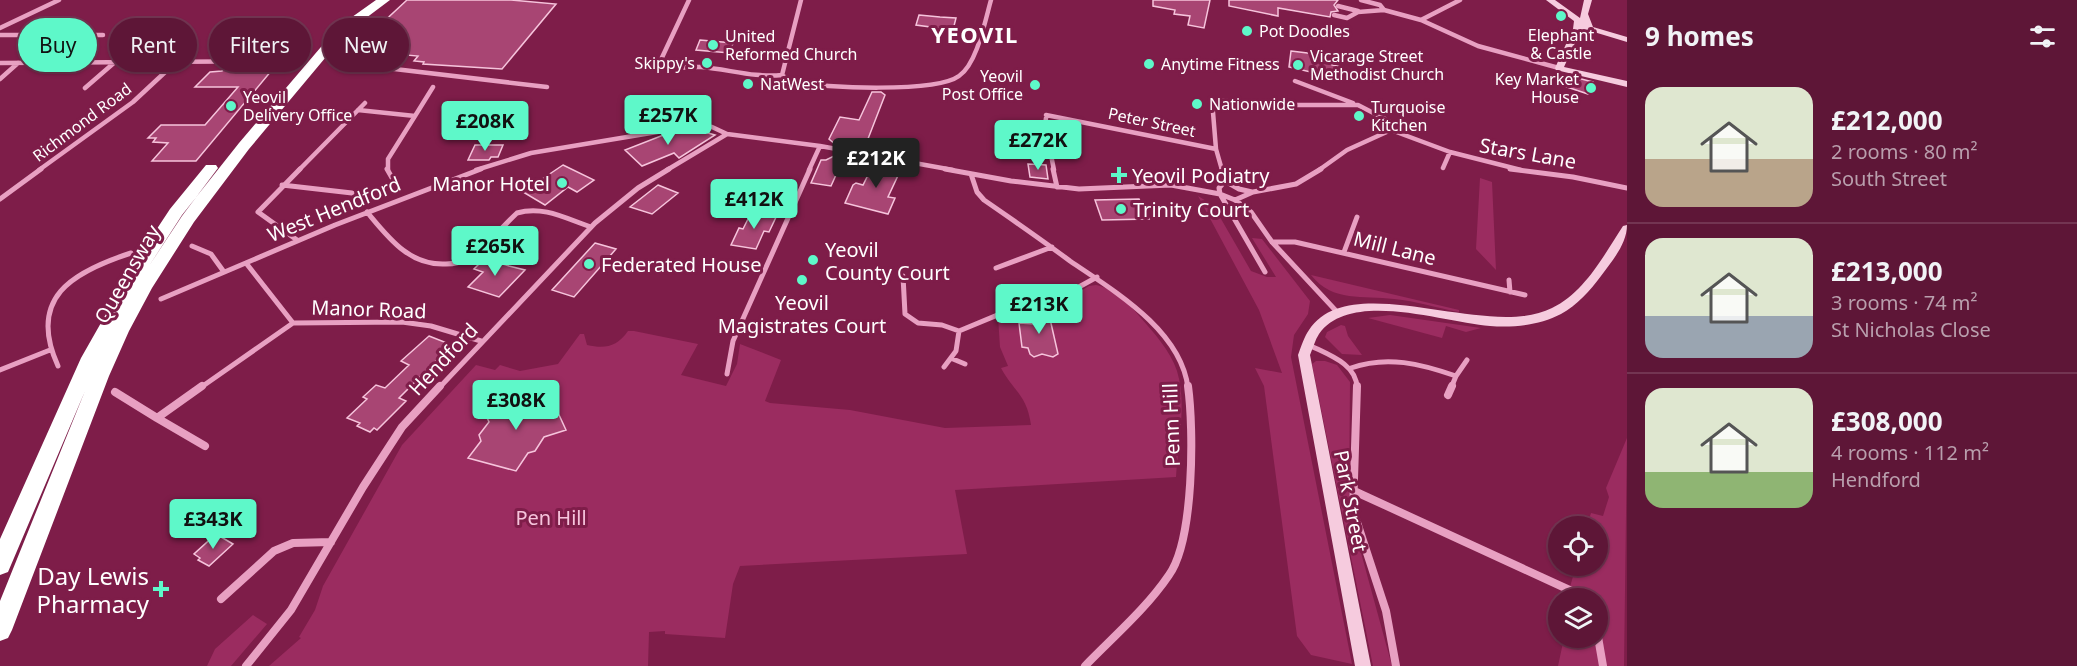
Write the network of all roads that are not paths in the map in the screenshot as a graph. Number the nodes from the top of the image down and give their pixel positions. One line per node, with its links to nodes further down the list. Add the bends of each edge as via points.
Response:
1 (59, 0): 19 (street)
2 (371, 0): 107 (highway, Queensway, via 339,22 315,46 192,191 146,256 75,386)
3 (384, 0): 110 (highway, Queensway, via 342,30 244,146 188,219 144,286 100,376)
4 (689, 0): 36 (street, via 658,66 768,77)
5 (801, 0): 36 (street, via 798,25)
6 (991, 0): 36 (street, via 983,34 963,72 954,80 895,87 791,82)
7 (1361, 0): 11 (street)
8 (1460, 0): 18 (street)
9 (1550, 0): 13 (street)
10 (1588, 0): 14 (street)
11 (1369, 3): 15 (street, via 1362,5); 16 (street)
12 (1338, 6): 15 (street)
13 (1562, 6): 14 (street); 21 (street, via 1578,20)
14 (1584, 9): 22 (street, via 1585,23)
15 (1362, 10): 16 (street); 17 (street, via 1347,18)
16 (1384, 10): 18 (street)
17 (1334, 15)
18 (1421, 20): 33 (street, via 1478,46)
19 (0, 28)
20 (102, 28): 23 (street)
21 (1577, 29): 22 (street); 33 (street)
22 (1595, 30): 28 (street)
23 (97, 32)
24 (0, 35): 25 (street)
25 (18, 35)
26 (97, 35): 27 (street)
27 (104, 35)
28 (1627, 40)
29 (0, 63): 30 (street)
30 (18, 63)
31 (18, 64): 37 (street)
32 (109, 67): 42 (street)
33 (1559, 68): 39 (street)
34 (409, 70): 41 (street)
35 (164, 72): 64 (street, Richmond Road, via 133,102)
36 (782, 75)
37 (0, 79)
38 (1295, 81): 44 (street, Stars Lane)
39 (1627, 84)
40 (433, 87): 46 (street)
41 (548, 87)
42 (85, 88)
43 (365, 103): 45 (street)
44 (1358, 105): 48 (street, Stars Lane, via 1389,122); 52 (street, via 1212,100)
45 (358, 110): 46 (street); 58 (street)
46 (414, 116): 57 (street, via 388,159 387,169)
47 (669, 120): 50 (street, via 712,127)
48 (1392, 130): 53 (street, Stars Lane); 61 (street, via 1347,150 1296,184)
49 (663, 131): 66 (street, West Hendford, via 513,156)
50 (727, 134): 51 (street); 68 (street, Hendford, via 638,189)
51 (820, 146): 55 (street); 99 (street, via 733,341)
52 (1216, 148): 56 (street); 59 (street, Peter Street, via 1046,117)
53 (1450, 152): 54 (street); 60 (street, Stars Lane, via 1510,169)
54 (1443, 168)
55 (970, 174): 59 (street); 73 (street, Penn Hill, via 984,200)
56 (1225, 181): 61 (street); 63 (street, via 1219,188)
57 (394, 183)
58 (282, 185): 62 (street); 70 (street, via 258,212)
59 (1057, 187): 63 (street, via 1172,185)
60 (1627, 188)
61 (1253, 192): 65 (street)
62 (352, 194)
63 (1220, 194): 65 (street); 79 (street)
64 (0, 199)
65 (1235, 200): 71 (street, via 1251,212)
66 (367, 212): 68 (street, via 404,254 425,263 462,262 523,210 537,209); 70 (street, West Hendford)
67 (1357, 217): 74 (street)
68 (591, 227): 89 (street, Hendford)
69 (1627, 228): 86 (street, via 1596,277 1565,306 1542,316 1509,322 1482,321 1383,306)
70 (297, 240): 76 (street, West Hendford)
71 (1272, 242): 74 (street, Mill Lane, via 1295,242); 86 (street)
72 (192, 246): 78 (street, via 216,258)
73 (1052, 247): 77 (street); 81 (street, Penn Hill)
74 (1344, 252): 83 (street, Mill Lane)
75 (131, 253): 91 (street, via 97,265 63,289 46,316)
76 (246, 263): 78 (street, West Hendford); 87 (street, Manor Road)
77 (996, 268)
78 (224, 272): 85 (street, West Hendford)
79 (1265, 272)
80 (903, 276): 88 (street, via 905,314 918,323)
81 (1096, 277): 88 (street, via 1068,293 1029,302); 113 (street, Penn Hill, via 1131,303 1170,343 1186,371 1190,480 1185,536 1170,574)
82 (1509, 280): 83 (street)
83 (1510, 292): 84 (street, Mill Lane)
84 (1525, 295)
85 (161, 299)
86 (1338, 313): 90 (street, via 1315,328)
87 (293, 323): 89 (street, Manor Road, via 402,322); 103 (street)
88 (959, 331): 92 (street)
89 (481, 341): 106 (street, Hendford, via 384,451)
90 (1307, 344): 97 (street); 114 (street, Park Street, via 1307,373)
91 (50, 350): 95 (street); 98 (street)
92 (953, 359): 94 (street); 96 (street)
93 (1467, 360): 100 (street)
94 (965, 364)
95 (58, 366)
96 (944, 367)
97 (1351, 368): 100 (street, via 1375,360); 105 (street, via 1357,378)
98 (0, 370)
99 (727, 374)
100 (1456, 376): 102 (street)
101 (115, 392): 103 (street)
102 (1448, 395)
103 (157, 418): 104 (street)
104 (205, 446)
105 (1354, 491): 108 (street); 115 (street, via 1353,510 1386,612)
106 (331, 542): 109 (street, via 293,543 274,551); 112 (street, Hendford, via 295,603)
107 (0, 565)
108 (1565, 588)
109 (221, 599)
110 (0, 630)
111 (1600, 648): 116 (street)
112 (246, 666)
113 (1085, 666)
114 (1363, 666)
115 (1396, 666)
116 (1603, 666)

